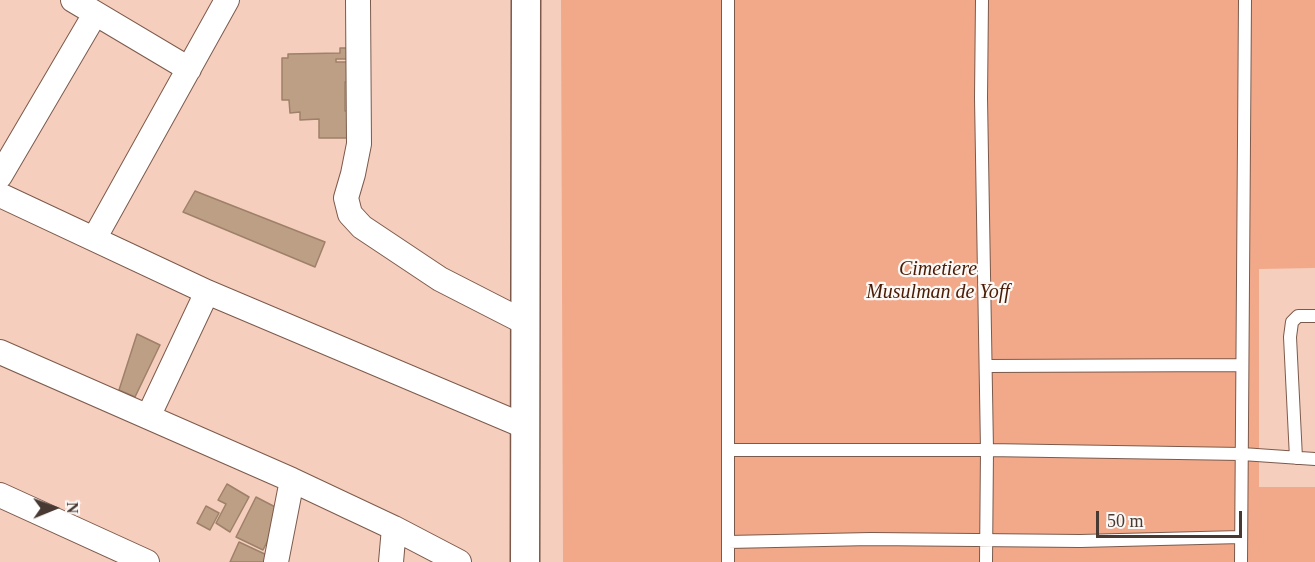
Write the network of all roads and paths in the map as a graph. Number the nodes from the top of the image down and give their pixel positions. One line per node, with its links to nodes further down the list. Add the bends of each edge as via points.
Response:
1 (73, 0): 8 (street)
2 (227, 0): 9 (street)
3 (358, 0): 15 (street, via 359,144 346,198 350,214 362,227 440,279)
4 (526, 0): 15 (street)
5 (728, 0): 21 (lane)
6 (982, 0): 18 (lane)
7 (1245, 0): 17 (lane)
8 (95, 14): 9 (street); 10 (street)
9 (189, 69): 12 (street)
10 (0, 176)
11 (0, 195): 12 (street)
12 (94, 239): 13 (street)
13 (207, 292): 19 (street); 20 (street)
14 (1315, 316): 24 (lane, via 1298,316 1291,329)
15 (526, 323): 20 (street)
16 (0, 352): 19 (street)
17 (1242, 365): 18 (lane); 23 (lane)
18 (986, 366): 22 (lane)
19 (148, 417): 26 (street)
20 (524, 426): 36 (street)
21 (728, 450): 22 (lane); 30 (lane)
22 (987, 450): 23 (lane); 31 (lane)
23 (1242, 454): 24 (lane); 29 (lane)
24 (1296, 458): 25 (lane)
25 (1315, 459)
26 (292, 480): 28 (street); 33 (street)
27 (0, 495): 32 (street)
28 (394, 528): 34 (street); 35 (street)
29 (1241, 537): 31 (lane); 39 (lane)
30 (728, 542): 31 (lane); 37 (lane)
31 (986, 542): 38 (lane)
32 (142, 561)
33 (276, 562)
34 (391, 562)
35 (459, 562)
36 (525, 562)
37 (728, 562)
38 (986, 562)
39 (1241, 562)

